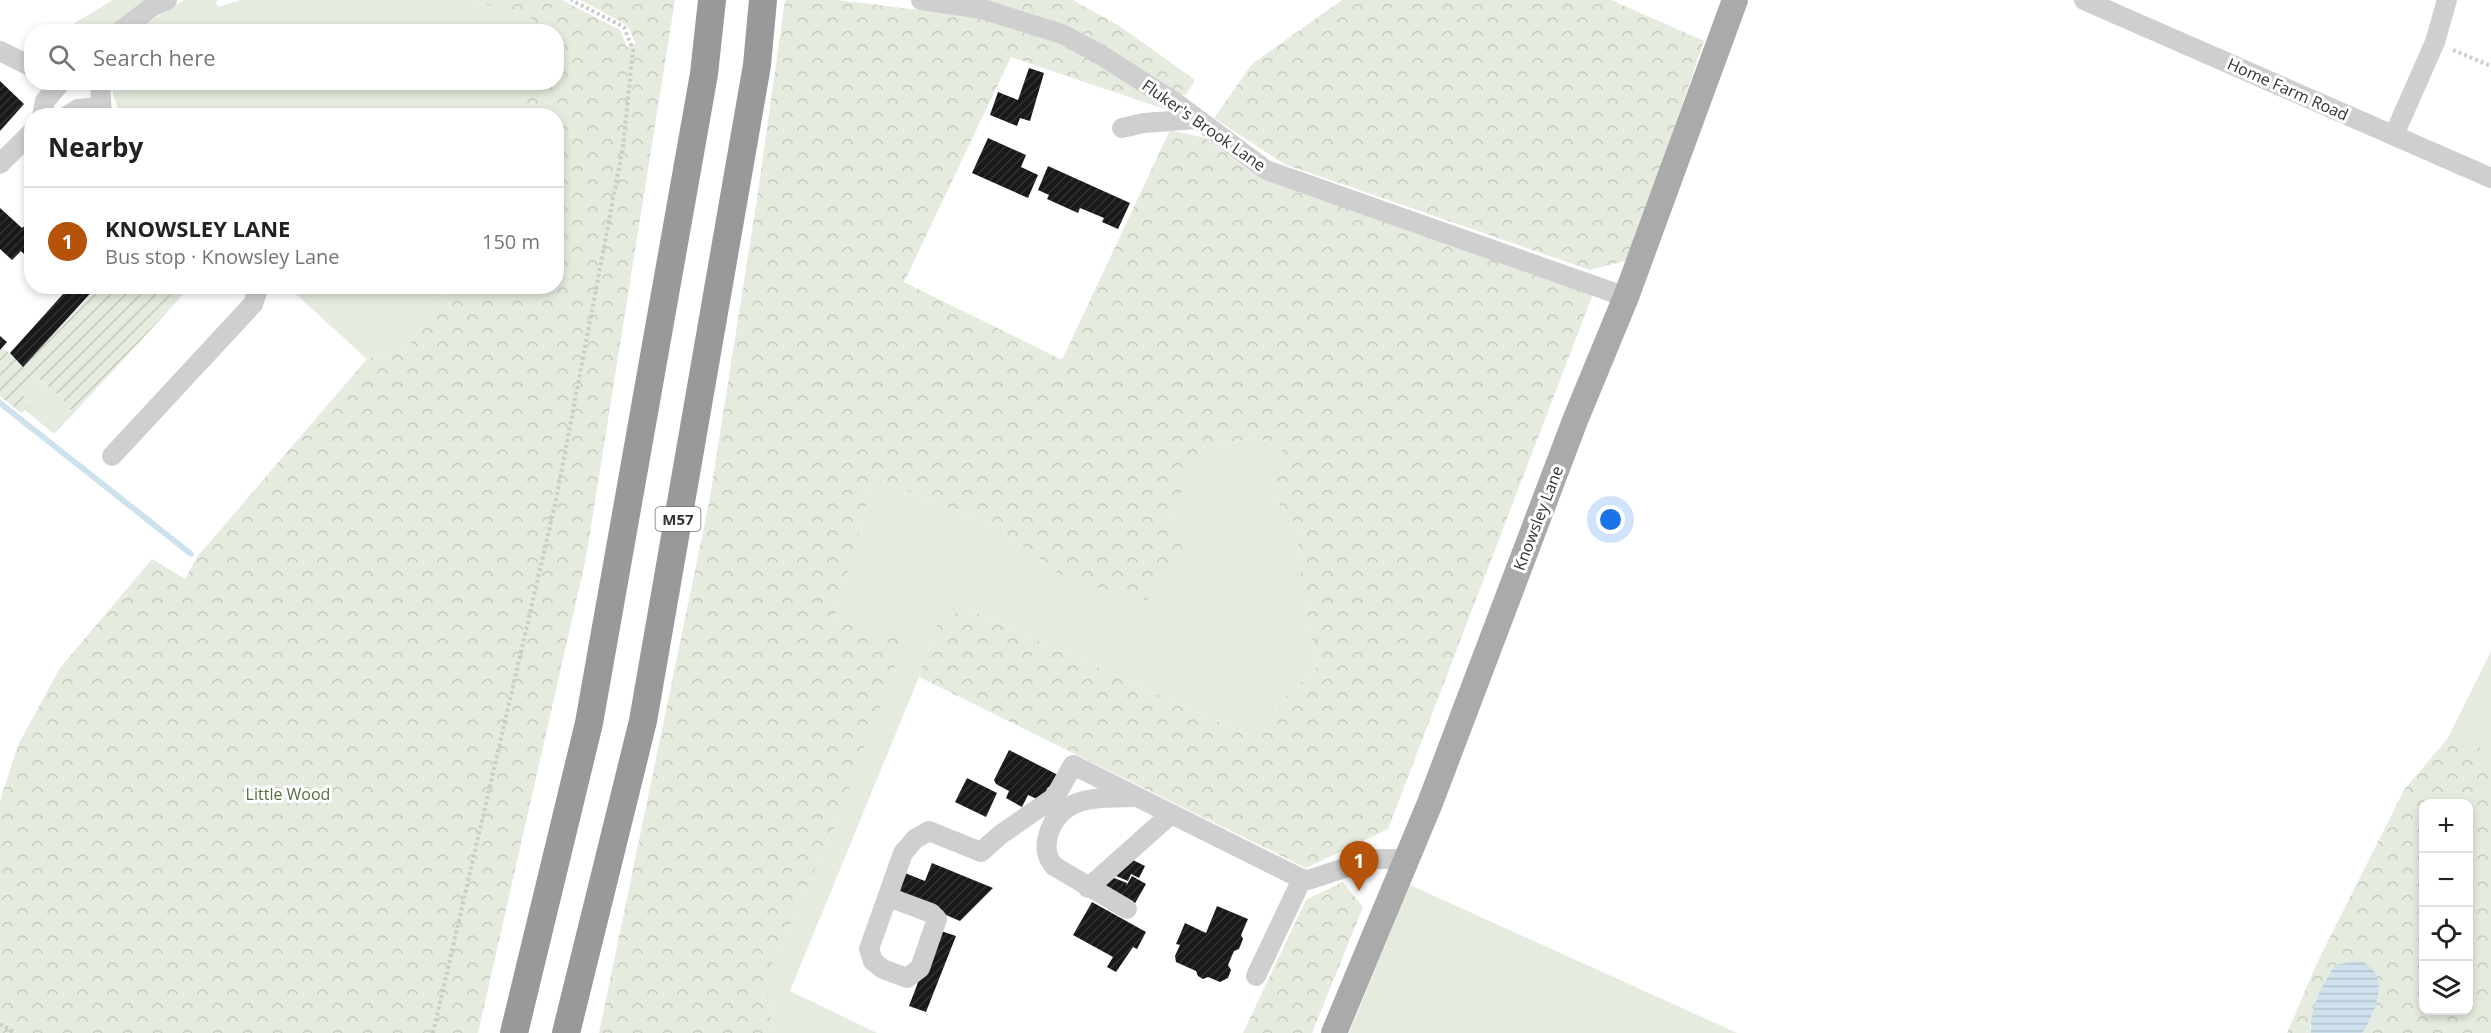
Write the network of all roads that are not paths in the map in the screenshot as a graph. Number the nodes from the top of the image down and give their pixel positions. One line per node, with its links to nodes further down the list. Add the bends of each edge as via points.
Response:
1 (167, 0): 8 (street)
2 (712, 0): 32 (highway, via 704,74 589,723)
3 (763, 0): 33 (highway, M57, via 758,65 643,721)
4 (921, 0): 15 (street, Fluker's Brook Lane, via 982,9 1062,34 1101,55)
5 (1735, 0): 22 (main road, Knowsley Lane)
6 (2084, 0): 17 (street, Home Farm Road)
7 (2447, 0): 17 (street, via 2435,42)
8 (130, 24)
9 (0, 51): 10 (street)
10 (24, 63)
11 (55, 90): 13 (street)
12 (101, 90): 14 (street)
13 (43, 108)
14 (102, 108)
15 (1197, 119): 16 (street); 22 (street, Fluker's Brook Lane, via 1266,170)
16 (1122, 128)
17 (2394, 135): 20 (street, Home Farm Road)
18 (24, 140): 19 (street)
19 (0, 164)
20 (2491, 178)
21 (256, 294): 23 (street, via 253,304)
22 (1626, 297): 26 (main road, Knowsley Lane)
23 (112, 456)
24 (1138, 797): 25 (street); 28 (street, via 1078,801 1052,825 1047,845 1049,861); 29 (street, via 1073,765 1055,797 981,852 929,831 915,839 903,853)
25 (1171, 814): 27 (street); 28 (street)
26 (1406, 859): 27 (street, via 1372,860); 34 (main road, Knowsley Lane)
27 (1302, 879): 31 (street)
28 (1088, 888): 30 (street)
29 (888, 897)
30 (1127, 909)
31 (1256, 976)
32 (514, 1033)
33 (566, 1033)
34 (1334, 1033)

